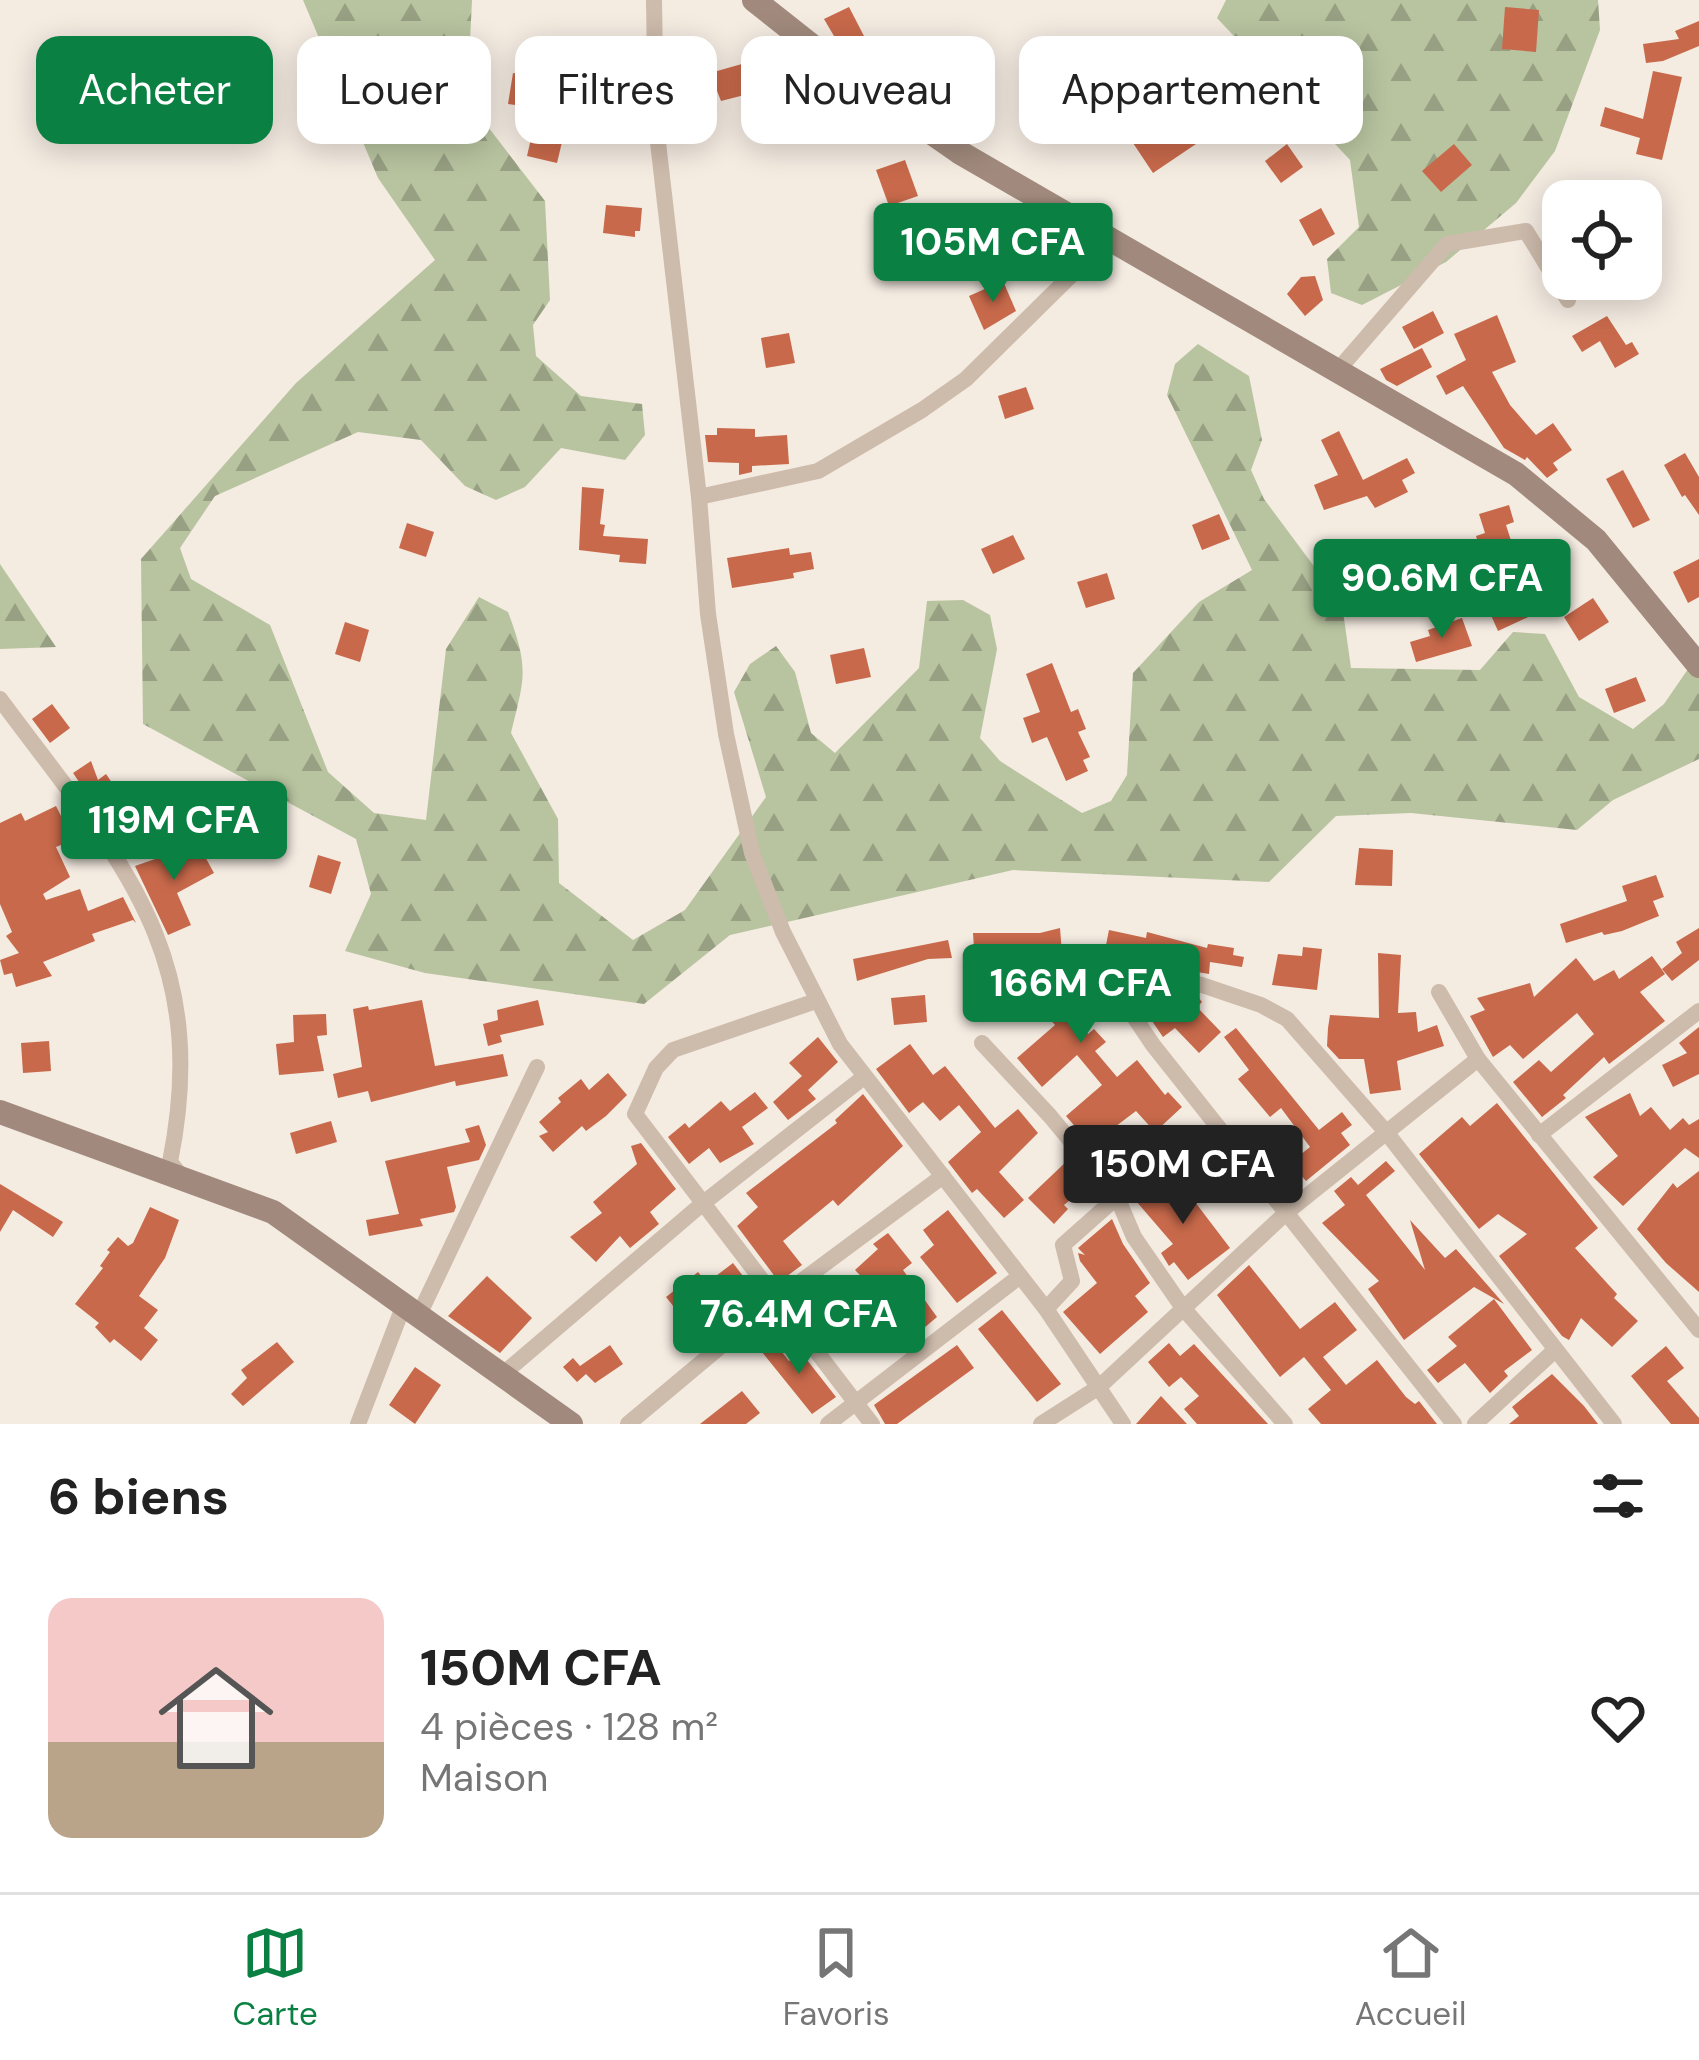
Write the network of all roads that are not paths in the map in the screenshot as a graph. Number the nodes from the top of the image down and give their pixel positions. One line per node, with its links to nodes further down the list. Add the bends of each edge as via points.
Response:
1 (654, 0): 6 (street, via 656,125)
2 (754, 0): 3 (street, via 909,119)
3 (1106, 240): 5 (street); 6 (street, via 966,379 904,422 818,471)
4 (1542, 257): 5 (street, via 1526,231 1447,244)
5 (1338, 370): 7 (street, via 1557,504)
6 (699, 497): 10 (street, via 715,675 743,817 767,894)
7 (1699, 666)
8 (0, 699): 19 (street, via 98,826 162,945 178,1052 170,1162)
9 (1439, 992): 13 (street)
10 (816, 1000): 15 (street); 22 (street, via 673,1050 656,1068 635,1114)
11 (1699, 1011): 18 (street)
12 (982, 1042): 21 (street)
13 (1478, 1059): 17 (street); 18 (street)
14 (537, 1067): 28 (street)
15 (864, 1077): 20 (street); 22 (street)
16 (0, 1112): 19 (street)
17 (1386, 1132): 23 (street); 23 (street, via 1275,1011 1202,986 1112,971 1110,982 1153,1045); 30 (street)
18 (1540, 1135): 29 (street)
19 (181, 1176): 28 (street, via 273,1213)
20 (943, 1176): 24 (street); 25 (street)
21 (1117, 1198): 26 (street, via 1134,1238); 27 (street, via 1066,1240 1072,1281)
22 (702, 1204): 25 (street); 31 (street)
23 (1288, 1212): 26 (street); 42 (street)
24 (1020, 1276): 27 (street); 33 (street)
25 (776, 1300): 33 (street); 36 (street)
26 (1183, 1308): 32 (street); 41 (street)
27 (1046, 1309): 32 (street)
28 (411, 1312): 31 (street); 34 (street)
29 (1696, 1319)
30 (1554, 1351): 43 (street); 44 (street)
31 (502, 1374): 35 (street)
32 (1099, 1387): 39 (street); 40 (street)
33 (854, 1400): 37 (street); 38 (street)
34 (358, 1424)
35 (571, 1424)
36 (628, 1424)
37 (828, 1424)
38 (872, 1424)
39 (1042, 1424)
40 (1123, 1424)
41 (1285, 1424)
42 (1454, 1424)
43 (1475, 1424)
44 (1614, 1424)

